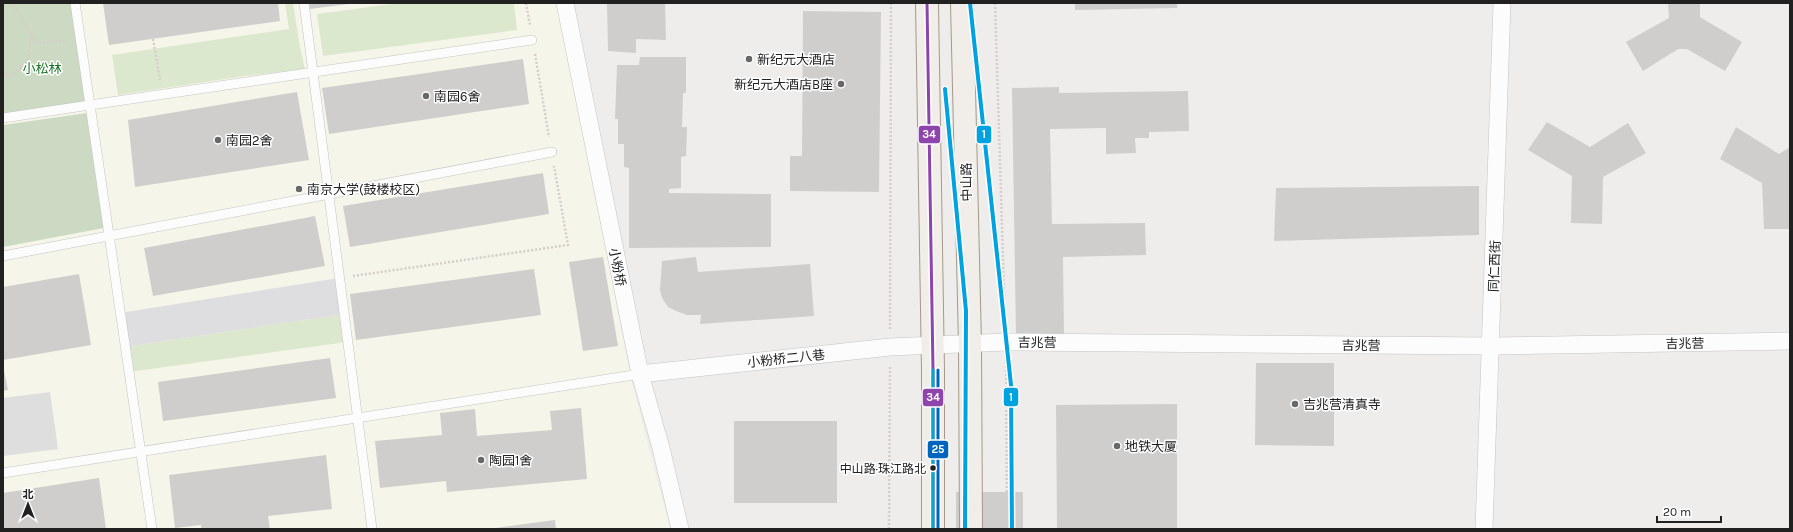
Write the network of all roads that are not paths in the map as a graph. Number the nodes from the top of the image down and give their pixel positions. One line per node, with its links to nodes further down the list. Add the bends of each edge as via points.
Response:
1 (75, 3): 9 (lane)
2 (304, 3): 8 (lane)
3 (565, 3): 19 (street, 小粉桥)
4 (927, 3): 17 (main road)
5 (962, 3): 16 (lane)
6 (1502, 3): 18 (street, 同仁西街)
7 (532, 40): 8 (lane)
8 (313, 73): 9 (lane); 12 (lane)
9 (90, 105): 10 (lane); 13 (lane)
10 (3, 118)
11 (552, 152): 12 (lane)
12 (328, 194): 13 (lane); 20 (lane)
13 (109, 235): 14 (lane); 21 (lane)
14 (3, 256)
15 (1790, 341): 18 (street, 吉兆营)
16 (970, 344): 17 (street, 吉兆营); 18 (street, 吉兆营, via 1006,342); 27 (main road)
17 (933, 346): 19 (street, 小粉桥二八巷, via 890,347); 26 (main road)
18 (1491, 346): 28 (street, 同仁西街)
19 (640, 374): 20 (lane); 25 (street, 小粉桥)
20 (358, 419): 21 (lane); 24 (lane)
21 (140, 451): 22 (lane); 23 (lane)
22 (3, 473)
23 (152, 529)
24 (372, 529)
25 (680, 529)
26 (932, 529)
27 (971, 529)
28 (1484, 529)

